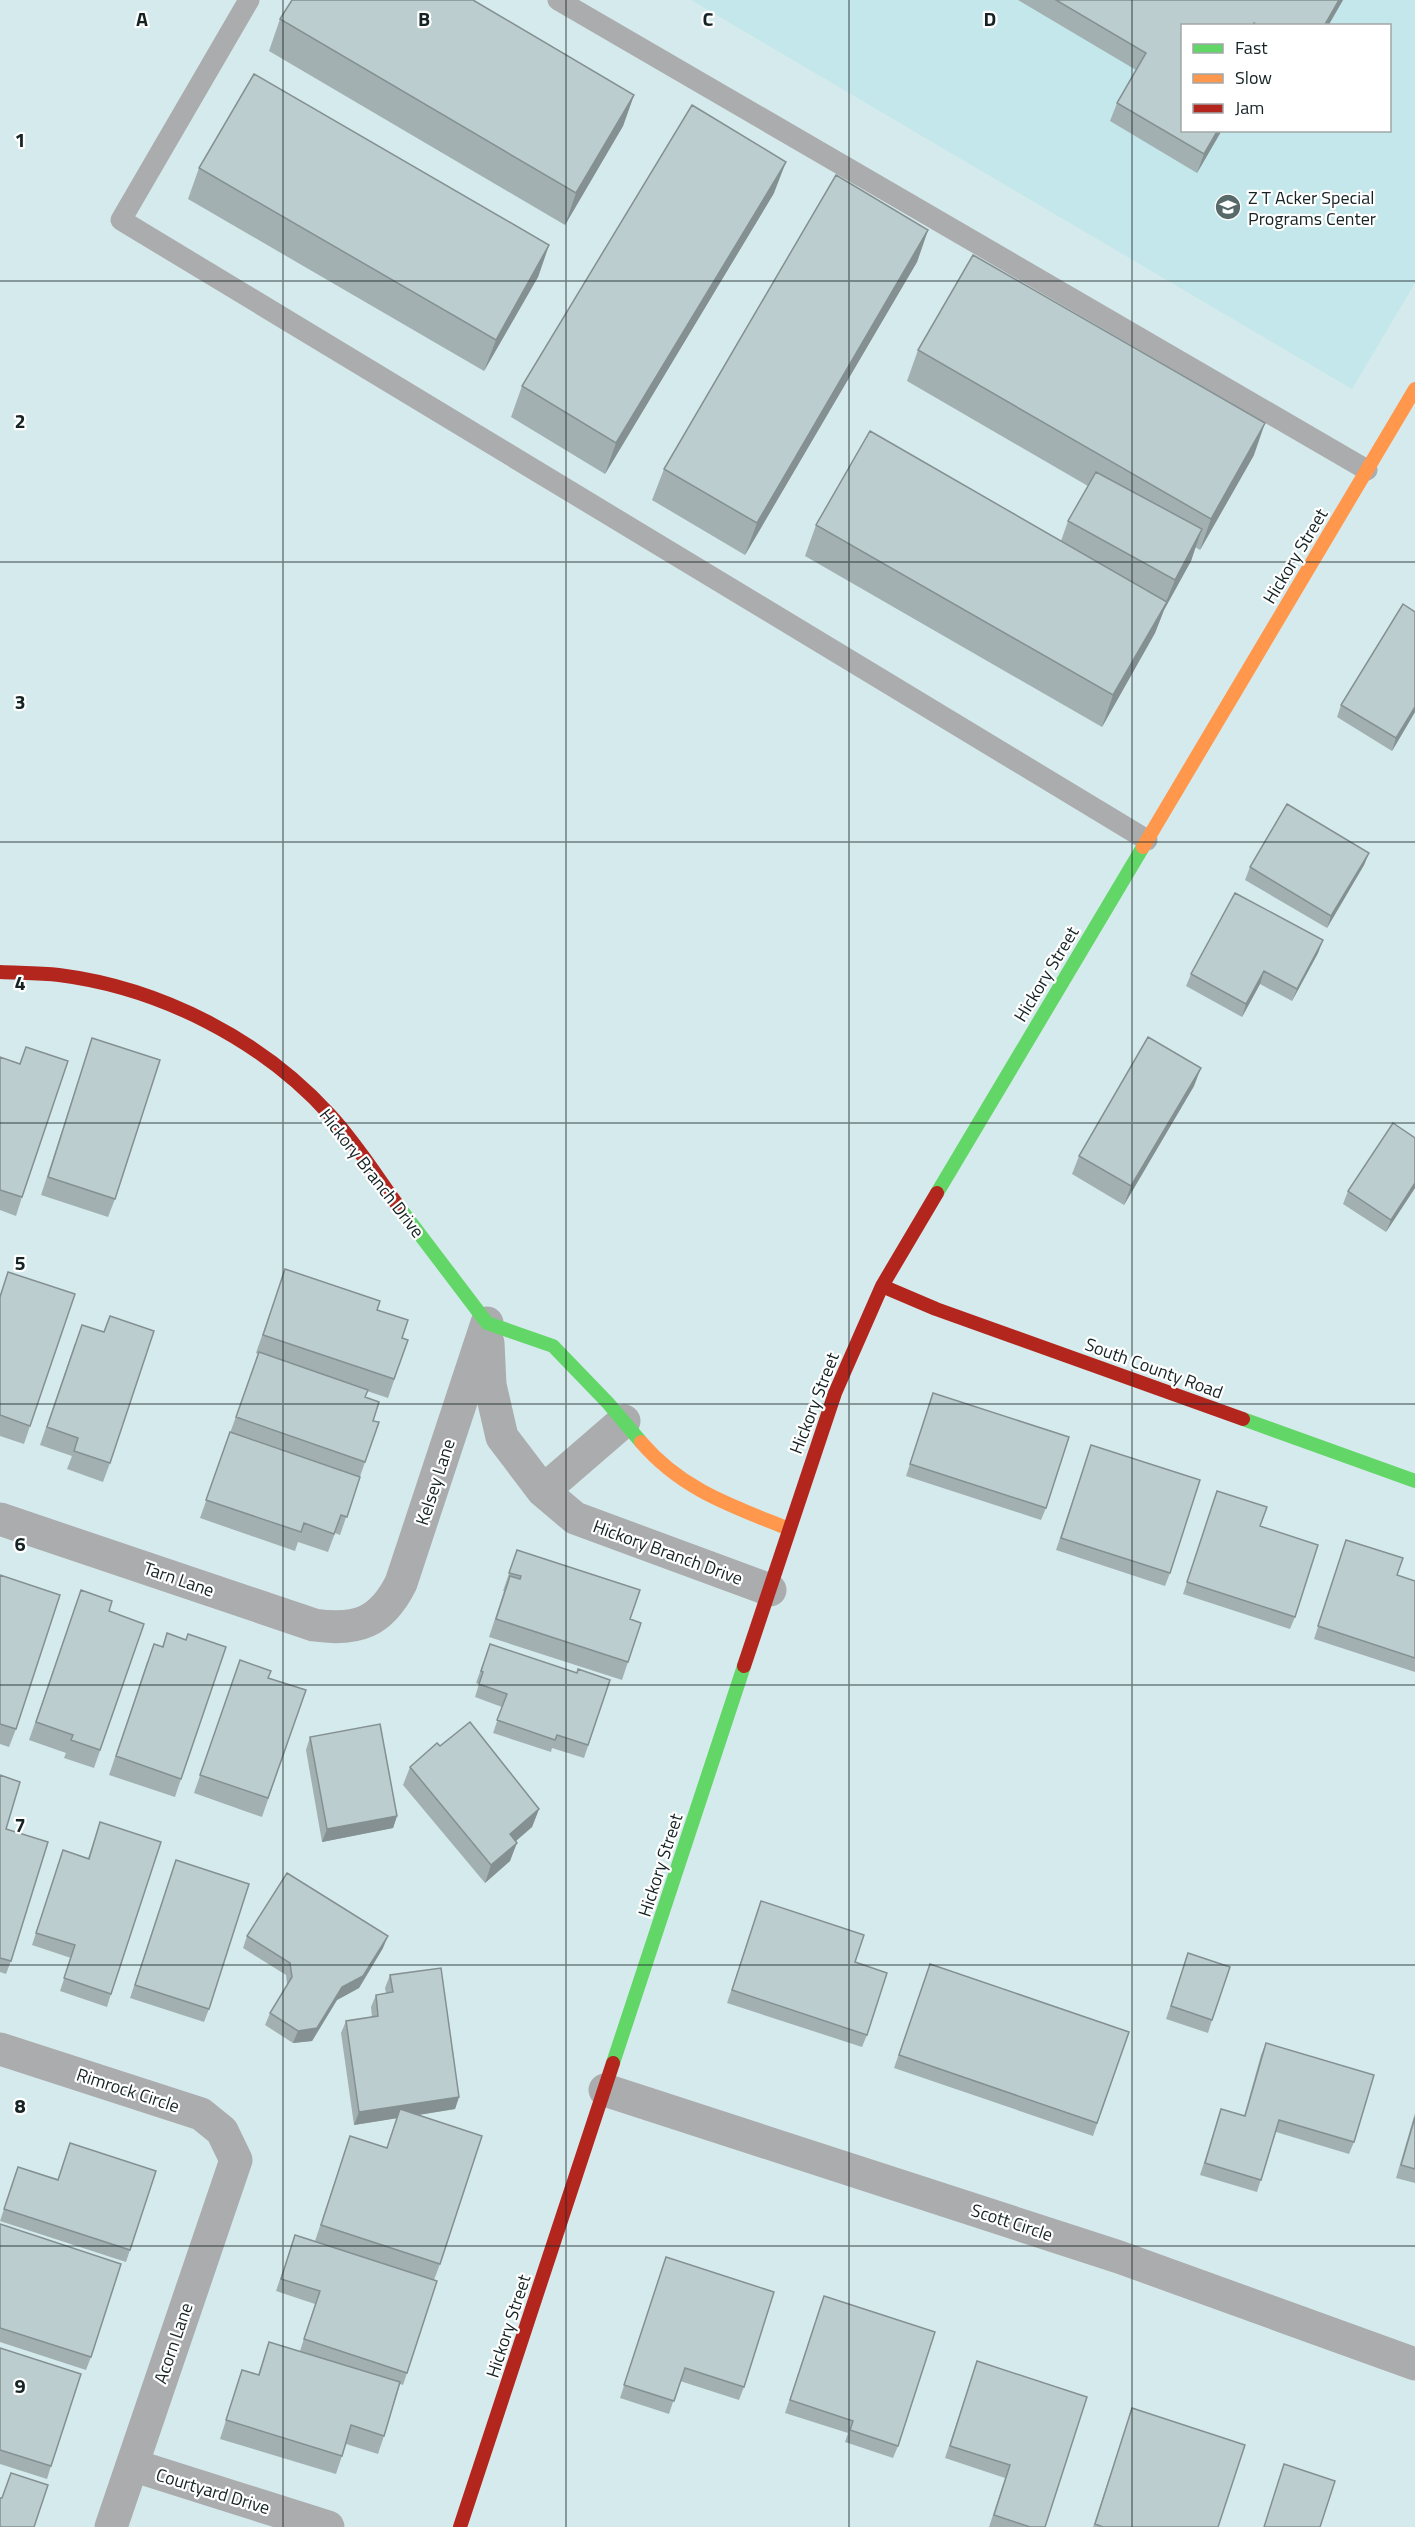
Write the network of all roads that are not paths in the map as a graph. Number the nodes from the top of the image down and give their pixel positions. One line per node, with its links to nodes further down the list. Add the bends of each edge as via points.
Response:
1 (249, 0): 5 (lane, via 121,220)
2 (558, 0): 4 (lane)
3 (1415, 389): 4 (street, Hickory Street)
4 (1367, 470): 5 (street, Hickory Street)
5 (1147, 840): 7 (street, Hickory Street)
6 (0, 972): 8 (street, Hickory Branch Drive, via 60,975 136,992 197,1016 253,1048 331,1116)
7 (882, 1286): 10 (street, South County Road); 13 (street, Hickory Street, via 835,1394)
8 (487, 1323): 9 (street, via 553,1346); 11 (street, Hickory Branch Drive, via 490,1385 502,1437); 15 (street, Kelsey Lane, via 401,1583 385,1609)
9 (624, 1421): 11 (street); 13 (street, via 658,1462 684,1482 714,1499)
10 (1415, 1481)
11 (543, 1491): 14 (street, Hickory Branch Drive, via 575,1518)
12 (0, 1519): 15 (street, Tarn Lane, via 314,1625)
13 (789, 1529): 14 (street, Hickory Street)
14 (770, 1590): 17 (street, Hickory Street)
15 (360, 1625)
16 (0, 2049): 18 (street, Rimrock Circle, via 201,2114 222,2132)
17 (605, 2090): 19 (street, Scott Circle, via 1119,2257); 23 (street, Hickory Street)
18 (236, 2160): 20 (street, Acorn Lane)
19 (1415, 2364)
20 (132, 2466): 21 (street, Acorn Lane); 22 (street, Courtyard Drive)
21 (111, 2527)
22 (328, 2527)
23 (460, 2527)

